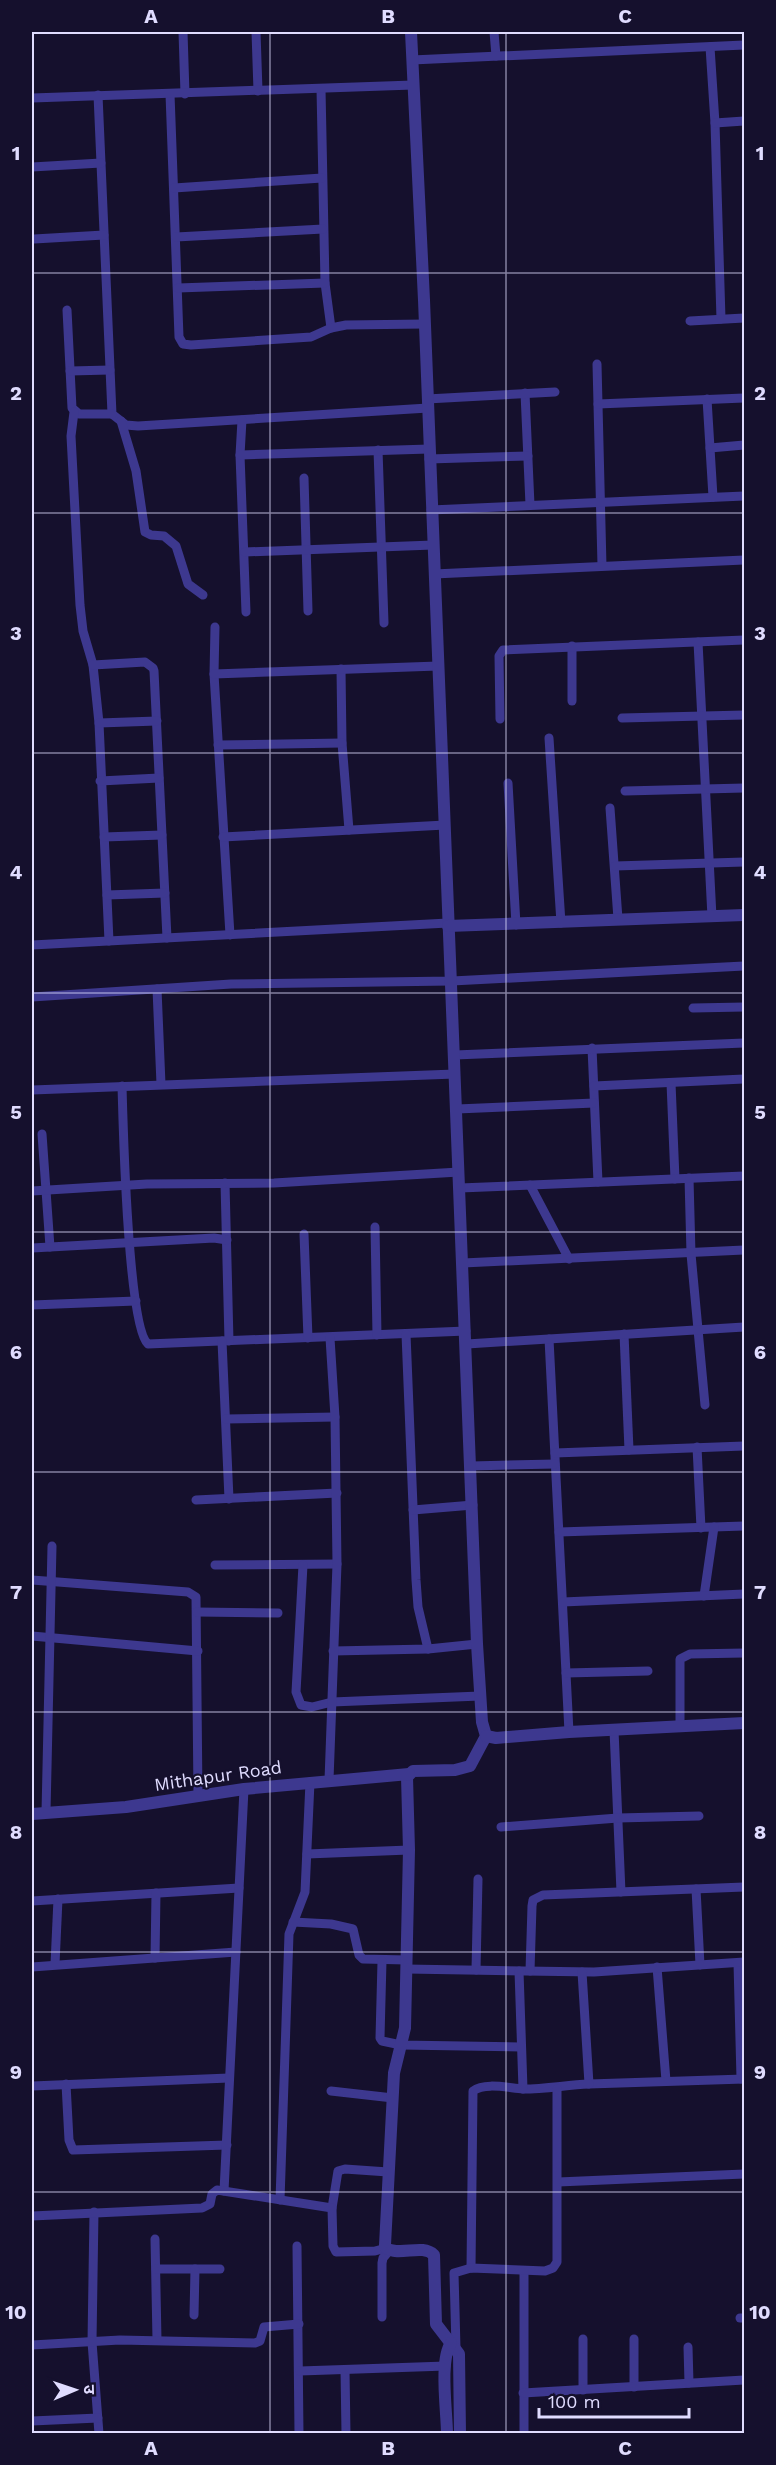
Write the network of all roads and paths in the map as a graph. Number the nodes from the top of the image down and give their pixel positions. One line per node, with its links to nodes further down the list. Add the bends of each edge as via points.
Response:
1 (183, 32): 13 (street)
2 (256, 32): 11 (street)
3 (411, 32): 8 (street)
4 (494, 32): 7 (street)
5 (744, 45): 6 (street)
6 (710, 47): 7 (street); 17 (street)
7 (496, 56): 8 (street)
8 (412, 60): 9 (street)
9 (413, 85): 10 (street); 32 (street)
10 (321, 89): 11 (street); 20 (street)
11 (258, 91): 13 (street)
12 (170, 94): 13 (street); 14 (street); 21 (street)
13 (185, 94)
14 (99, 95): 15 (street); 18 (street)
15 (32, 98)
16 (744, 121): 17 (street)
17 (715, 123): 30 (street)
18 (101, 163): 19 (street); 23 (street)
19 (32, 167)
20 (321, 178): 21 (street); 22 (street)
21 (174, 188): 24 (street)
22 (323, 229): 24 (street); 26 (street)
23 (104, 235): 25 (street); 35 (street)
24 (176, 237): 27 (street)
25 (34, 239)
26 (324, 283): 27 (street); 33 (street)
27 (178, 288): 33 (street, via 179,337 187,345 311,337)
28 (67, 310): 36 (street)
29 (744, 318): 30 (street)
30 (721, 319): 31 (street)
31 (690, 321)
32 (424, 324): 33 (street); 41 (street)
33 (331, 328)
34 (597, 364): 42 (street)
35 (110, 370): 36 (street); 44 (street)
36 (70, 371): 43 (street)
37 (555, 392): 38 (street)
38 (525, 393): 41 (street); 52 (street)
39 (744, 398): 40 (street)
40 (707, 399): 42 (street); 48 (street)
41 (428, 404): 45 (street); 50 (street)
42 (598, 404): 56 (street)
43 (74, 412): 44 (street); 74 (street, via 71,436 80,606)
44 (112, 414): 46 (street)
45 (243, 420): 46 (street, via 138,426); 51 (street)
46 (121, 421): 66 (street, via 136,471 146,532 171,540 188,584)
47 (744, 445): 48 (street)
48 (710, 448): 55 (street)
49 (378, 450): 50 (street); 51 (street); 60 (street)
50 (429, 454): 52 (street); 58 (street)
51 (240, 455): 62 (street)
52 (528, 456): 57 (street)
53 (304, 478): 61 (street)
54 (744, 496): 55 (street)
55 (713, 497): 56 (street)
56 (600, 502): 57 (street); 64 (street)
57 (530, 505): 58 (street)
58 (431, 510): 59 (street)
59 (433, 545): 60 (street); 65 (street)
60 (381, 547): 61 (street); 69 (street)
61 (308, 550): 62 (street); 67 (street)
62 (245, 552): 68 (street)
63 (744, 560): 64 (street)
64 (602, 566): 65 (street)
65 (434, 574): 75 (street)
66 (202, 595)
67 (308, 611)
68 (246, 612)
69 (384, 622)
70 (215, 627): 77 (street)
71 (744, 640): 72 (street)
72 (698, 642): 73 (street); 80 (street)
73 (572, 646): 78 (street); 82 (street, via 500,652)
74 (93, 665): 83 (street, via 149,664 154,671); 84 (street)
75 (438, 666): 76 (street); 95 (street)
76 (341, 669): 77 (street); 86 (street)
77 (214, 674): 87 (street)
78 (572, 701)
79 (744, 715): 80 (street)
80 (701, 716): 81 (street); 92 (street)
81 (622, 718)
82 (500, 719)
83 (157, 721): 84 (street); 88 (street)
84 (99, 723): 89 (street)
85 (549, 738): 108 (street)
86 (342, 743): 87 (street); 96 (street)
87 (218, 745): 99 (street)
88 (159, 778): 89 (street); 97 (street)
89 (100, 781): 98 (street)
90 (508, 783): 110 (street)
91 (744, 788): 92 (street)
92 (706, 790): 93 (street); 101 (street)
93 (626, 791)
94 (610, 808): 102 (street)
95 (445, 825): 96 (street); 109 (street)
96 (349, 830): 99 (street)
97 (162, 835): 98 (street); 103 (street)
98 (104, 837): 104 (street)
99 (222, 837): 111 (street)
100 (744, 862): 101 (street)
101 (709, 864): 102 (street); 106 (street)
102 (615, 866): 107 (street)
103 (165, 893): 104 (street); 112 (street)
104 (107, 895): 113 (street)
105 (744, 915): 106 (street)
106 (712, 917): 107 (street)
107 (618, 919): 108 (street)
108 (561, 923): 110 (street)
109 (448, 924): 110 (street); 111 (street); 116 (street)
110 (516, 925)
111 (230, 935): 112 (street)
112 (167, 938): 113 (street)
113 (109, 940): 114 (street)
114 (32, 945)
115 (744, 966): 116 (street)
116 (452, 981): 117 (street); 123 (street)
117 (157, 989): 118 (street); 127 (street)
118 (32, 997)
119 (744, 1007): 120 (street)
120 (693, 1008)
121 (744, 1043): 122 (street)
122 (592, 1048): 123 (street); 129 (street)
123 (454, 1055): 124 (street)
124 (455, 1074): 127 (street); 132 (street)
125 (744, 1078): 126 (street)
126 (672, 1083): 129 (street); 137 (street)
127 (161, 1084): 128 (street)
128 (122, 1086): 130 (street); 140 (street)
129 (594, 1086): 131 (street)
130 (32, 1090)
131 (594, 1103): 132 (street); 138 (street)
132 (457, 1109): 134 (street)
133 (42, 1134): 144 (street)
134 (459, 1172): 139 (street); 142 (street)
135 (744, 1176): 136 (street)
136 (689, 1178): 137 (street); 152 (street)
137 (675, 1179): 138 (street)
138 (598, 1182): 141 (street)
139 (225, 1183): 140 (street); 147 (street)
140 (126, 1185): 144 (street); 148 (street)
141 (530, 1185): 142 (street); 153 (street)
142 (460, 1188): 154 (street)
143 (32, 1191): 144 (street)
144 (46, 1191): 149 (street)
145 (375, 1227): 162 (street)
146 (304, 1234): 163 (street)
147 (226, 1240): 148 (street); 166 (street)
148 (131, 1244): 149 (street); 155 (street)
149 (50, 1247): 150 (street)
150 (32, 1248)
151 (744, 1250): 152 (street)
152 (691, 1254): 153 (street); 158 (street)
153 (569, 1259): 154 (street)
154 (463, 1263): 159 (street)
155 (136, 1301): 156 (street); 166 (street, via 141,1336 148,1344)
156 (32, 1305)
157 (744, 1327): 158 (street)
158 (699, 1330): 161 (street); 168 (street)
159 (466, 1331): 160 (street); 167 (street)
160 (406, 1334): 162 (street); 181 (street)
161 (624, 1334): 165 (street); 173 (street)
162 (377, 1335): 164 (street)
163 (308, 1338): 164 (street); 166 (street)
164 (330, 1338): 169 (street)
165 (549, 1339): 167 (street); 174 (street)
166 (226, 1341): 170 (street)
167 (466, 1344): 176 (street)
168 (705, 1405)
169 (335, 1418): 170 (street); 177 (street)
170 (226, 1419): 178 (street)
171 (744, 1446): 172 (street)
172 (697, 1447): 173 (street); 184 (street)
173 (629, 1450): 174 (street)
174 (555, 1453): 175 (street)
175 (555, 1464): 176 (street); 185 (street)
176 (471, 1466): 180 (street)
177 (337, 1493): 178 (street); 187 (street)
178 (229, 1499): 179 (street)
179 (196, 1500)
180 (473, 1505): 181 (street); 199 (street)
181 (412, 1510): 200 (street, via 417,1594)
182 (744, 1526): 183 (street)
183 (714, 1527): 184 (street); 193 (street)
184 (701, 1528): 185 (street)
185 (559, 1532): 194 (street)
186 (52, 1546): 191 (street)
187 (337, 1564): 189 (street); 202 (street)
188 (215, 1565): 189 (street)
189 (303, 1565): 207 (street, via 298,1702 312,1707)
190 (32, 1580): 191 (street)
191 (52, 1582): 195 (street, via 188,1592 196,1597); 198 (street)
192 (744, 1594): 193 (street)
193 (704, 1596): 194 (street)
194 (563, 1602): 205 (street)
195 (197, 1612): 196 (street); 201 (street)
196 (279, 1613)
197 (32, 1636): 198 (street)
198 (50, 1638): 201 (street); 218 (street)
199 (477, 1644): 200 (street); 206 (street)
200 (428, 1649): 202 (street)
201 (198, 1651): 217 (street)
202 (333, 1651): 207 (street)
203 (744, 1653): 209 (street, via 690,1654 680,1659)
204 (648, 1671): 205 (street)
205 (566, 1673): 211 (street)
206 (480, 1696): 207 (street); 212 (street)
207 (332, 1702): 214 (street)
208 (744, 1723): 209 (street)
209 (680, 1726): 210 (street)
210 (614, 1730): 211 (street); 221 (street)
211 (570, 1732): 212 (street)
212 (486, 1736): 213 (street, Mithapur Road, via 470,1766)
213 (409, 1774): 214 (street, Mithapur Road); 223 (street)
214 (329, 1780): 215 (street, Mithapur Road)
215 (310, 1782): 216 (street, Mithapur Road); 224 (street)
216 (244, 1789): 217 (street, Mithapur Road); 227 (street)
217 (198, 1796): 218 (street, Mithapur Road, via 126,1807)
218 (46, 1812): 219 (street, Mithapur Road)
219 (32, 1814)
220 (699, 1816): 221 (street)
221 (618, 1818): 222 (street); 229 (street)
222 (501, 1827)
223 (409, 1850): 224 (street); 239 (street)
224 (308, 1854): 233 (street, via 305,1892)
225 (478, 1879): 243 (street)
226 (744, 1887): 228 (street)
227 (239, 1888): 230 (street); 234 (street)
228 (696, 1889): 229 (street); 240 (street)
229 (621, 1892): 245 (street, via 543,1895 533,1900)
230 (156, 1893): 231 (street); 235 (street)
231 (58, 1899): 232 (street); 238 (street)
232 (32, 1901)
233 (293, 1922): 236 (street, via 349,1927 356,1934 359,1955); 264 (street, via 289,1934)
234 (236, 1952): 235 (street); 249 (street)
235 (155, 1958): 238 (street)
236 (382, 1961): 239 (street); 247 (street, via 380,2038 385,2043)
237 (741, 1963): 240 (street); 250 (street)
238 (56, 1964): 241 (street)
239 (407, 1965): 243 (street); 247 (street)
240 (700, 1965): 242 (street)
241 (32, 1966)
242 (657, 1967): 246 (street); 251 (street)
243 (476, 1970): 244 (street)
244 (519, 1971): 245 (street); 248 (street)
245 (530, 1971): 246 (street)
246 (582, 1972): 253 (street)
247 (401, 2045): 248 (street); 258 (street)
248 (521, 2047): 255 (street)
249 (229, 2078): 252 (street); 259 (street)
250 (743, 2079): 251 (street)
251 (666, 2081): 253 (street)
252 (66, 2084): 254 (street); 259 (street, via 73,2150)
253 (589, 2084): 256 (street)
254 (32, 2086)
255 (523, 2089): 256 (street); 271 (street, via 478,2087 473,2091)
256 (557, 2089): 262 (street)
257 (331, 2091): 258 (street)
258 (393, 2098): 260 (street)
259 (227, 2145): 263 (street)
260 (388, 2172): 265 (street, via 338,2171); 270 (street)
261 (744, 2174): 262 (street)
262 (558, 2182): 275 (street, via 557,2262 545,2271)
263 (224, 2191): 264 (street); 266 (street, via 214,2191 210,2204 202,2208)
264 (280, 2200): 265 (street)
265 (332, 2208): 270 (street, via 336,2252)
266 (94, 2212): 267 (street); 282 (street)
267 (32, 2216)
268 (155, 2239): 272 (street)
269 (297, 2246): 278 (street)
270 (387, 2249): 277 (street, via 382,2263); 284 (street, via 427,2250 434,2255 435,2317 439,2330)
271 (471, 2268): 275 (street); 284 (street, via 454,2272)
272 (156, 2269): 273 (street); 281 (street)
273 (195, 2269): 274 (street); 276 (street)
274 (220, 2269)
275 (524, 2271): 293 (street)
276 (194, 2315)
277 (382, 2317)
278 (299, 2324): 281 (street, via 264,2327 260,2341 255,2343); 288 (street)
279 (583, 2338): 292 (street)
280 (634, 2339): 291 (street)
281 (157, 2340): 282 (street)
282 (92, 2342): 283 (street); 294 (street)
283 (32, 2345)
284 (454, 2345): 286 (street, via 448,2348); 300 (street, via 459,2354)
285 (688, 2347): 290 (street)
286 (446, 2366): 287 (street); 299 (street)
287 (345, 2370): 288 (street); 298 (street)
288 (300, 2371): 297 (street)
289 (744, 2380): 290 (street)
290 (689, 2383): 291 (street)
291 (634, 2386): 292 (street)
292 (584, 2390): 293 (street)
293 (523, 2393): 301 (street)
294 (98, 2418): 295 (street); 296 (street)
295 (32, 2421)
296 (99, 2433)
297 (300, 2433)
298 (346, 2433)
299 (447, 2433)
300 (460, 2433)
301 (524, 2433)

